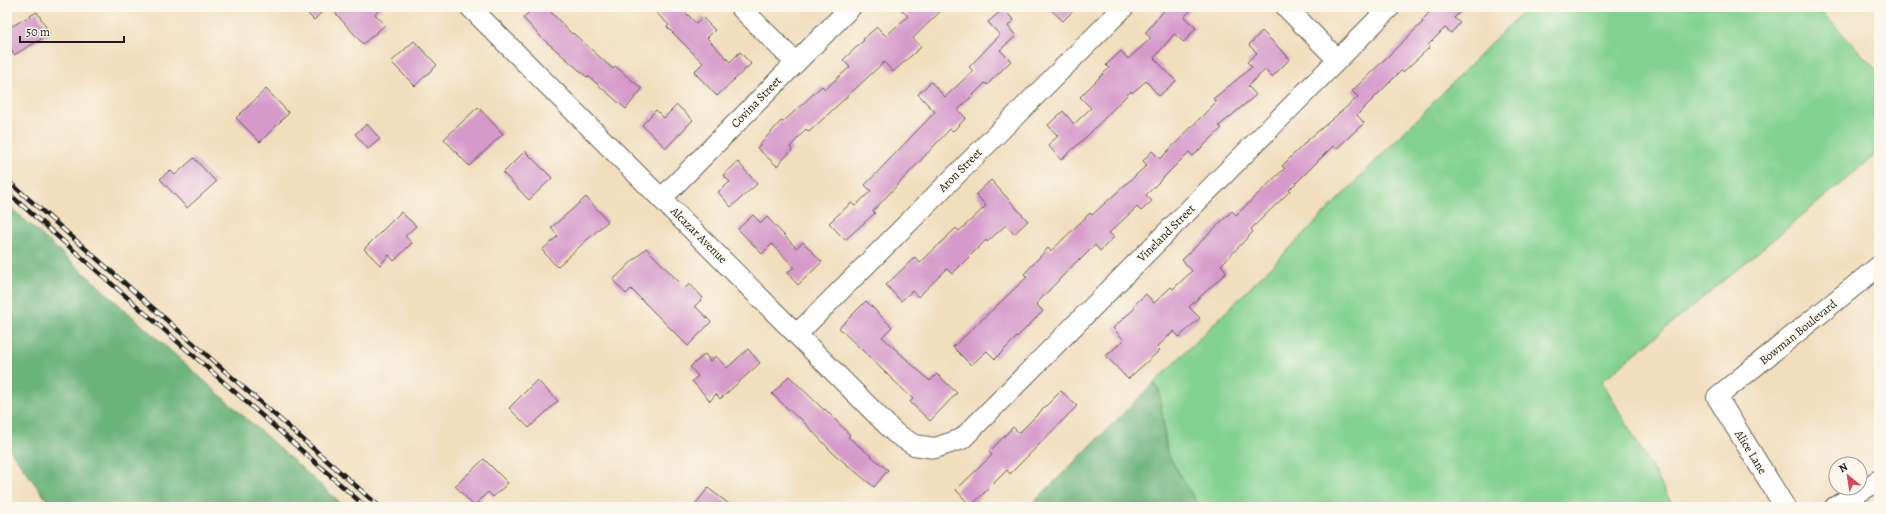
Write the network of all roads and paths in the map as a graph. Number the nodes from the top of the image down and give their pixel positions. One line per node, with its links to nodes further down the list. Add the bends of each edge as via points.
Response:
1 (470, 7): 9 (street, Alcazar Avenue)
2 (740, 7): 8 (street)
3 (851, 7): 8 (street, Covina Street)
4 (1124, 7): 11 (street, Aron Street)
5 (1286, 7): 7 (street)
6 (1390, 7): 7 (street, Vineland Street)
7 (1338, 59): 13 (street, Vineland Street, via 962,439)
8 (795, 62): 9 (street, Covina Street)
9 (662, 198): 11 (street, Alcazar Avenue)
10 (1879, 266): 12 (street, Bowman Boulevard)
11 (797, 334): 13 (street, Alcazar Avenue, via 895,433 914,445)
12 (1717, 397): 15 (street, Alice Lane)
13 (935, 448)
14 (1879, 480): 16 (street)
15 (1785, 507)
16 (1835, 507)

